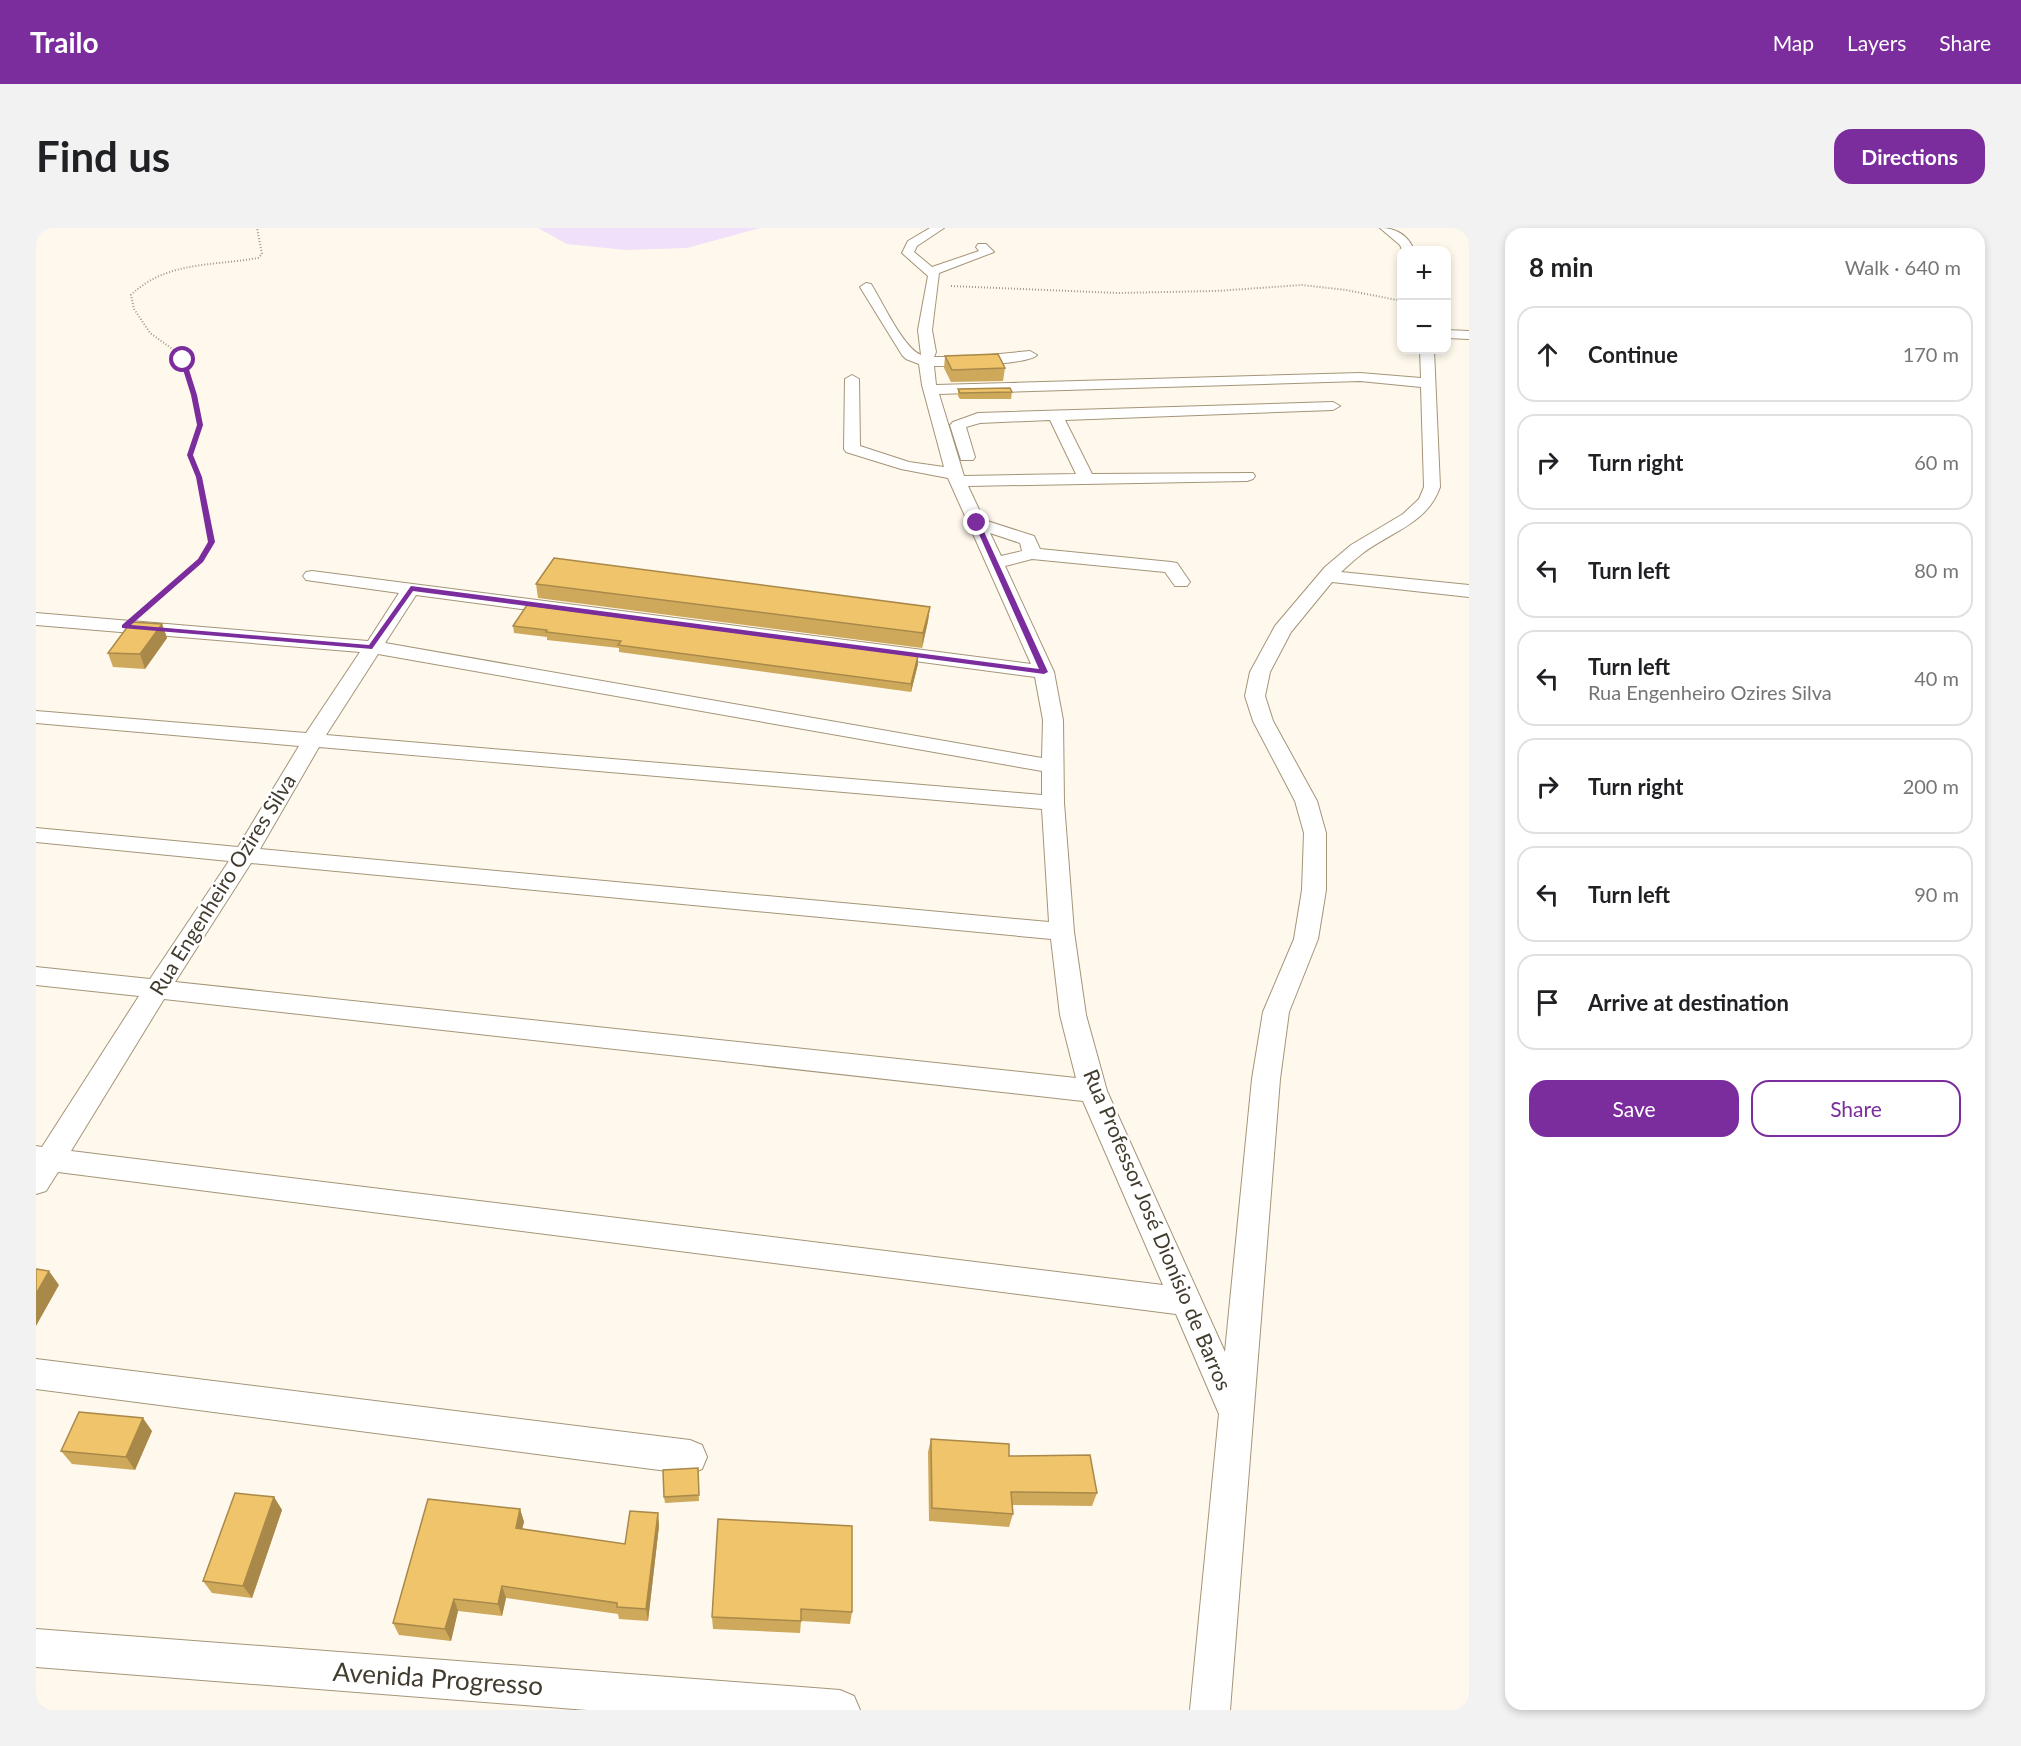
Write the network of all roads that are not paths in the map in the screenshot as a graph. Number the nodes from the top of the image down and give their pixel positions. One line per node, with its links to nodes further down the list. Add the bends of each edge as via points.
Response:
1 (938, 228): 7 (street, via 912,244 908,254)
2 (1386, 228): 4 (street)
3 (1407, 228): 5 (street)
4 (1406, 246)
5 (1407, 246)
6 (982, 247): 7 (street, via 988,252)
7 (932, 278): 13 (street, Rua Professor José Dionísio de Barros, via 925,330 929,352)
8 (866, 287): 13 (street, via 910,356)
9 (1451, 334): 10 (street)
10 (1469, 335)
11 (1427, 354): 15 (street)
12 (1030, 355): 13 (street)
13 (926, 361): 16 (street, Rua Professor José Dionísio de Barros)
14 (852, 379): 20 (street, via 852,449)
15 (1430, 383): 16 (street, via 1360,377); 26 (street, via 1432,487 1427,501 1409,518 1357,549)
16 (931, 390): 20 (street, Rua Professor José Dionísio de Barros)
17 (1333, 406): 18 (street)
18 (1056, 416): 20 (street, via 978,418 958,425); 21 (street)
19 (1247, 476): 21 (street)
20 (962, 478): 21 (street); 22 (street, Rua Professor José Dionísio de Barros)
21 (1086, 478)
22 (977, 523): 23 (street, via 1028,540); 24 (street, Rua Professor José Dionísio de Barros)
23 (1032, 554): 24 (street); 27 (street, via 1171,567)
24 (995, 563): 32 (street, Rua Professor José Dionísio de Barros)
25 (312, 576): 28 (street)
26 (1327, 576): 29 (street); 46 (street, via 1282,630 1260,672 1255,696 1263,721 1306,801 1315,833 1314,890 1306,939 1276,1012 1266,1079)
27 (1181, 582)
28 (411, 589): 31 (street, Rua Engenheiro Ozires Silva); 32 (street)
29 (1469, 591)
30 (36, 619): 31 (street)
31 (372, 647): 34 (street, Rua Engenheiro Ozires Silva); 35 (street)
32 (1044, 672): 35 (street, Rua Professor José Dionísio de Barros, via 1053,720)
33 (36, 717): 34 (street)
34 (314, 738): 36 (street); 38 (street, Rua Engenheiro Ozires Silva)
35 (1054, 767): 36 (street, Rua Professor José Dionísio de Barros)
36 (1053, 803): 39 (street, Rua Professor José Dionísio de Barros)
37 (36, 835): 38 (street)
38 (246, 853): 39 (street); 41 (street, Rua Engenheiro Ozires Silva)
39 (1062, 932): 42 (street, Rua Professor José Dionísio de Barros, via 1073,1015)
40 (36, 976): 41 (street)
41 (157, 989): 42 (street); 43 (street, Rua Engenheiro Ozires Silva)
42 (1093, 1090): 44 (street, Rua Professor José Dionísio de Barros)
43 (40, 1166): 44 (street)
44 (1188, 1302): 46 (street, Rua Professor José Dionísio de Barros)
45 (36, 1374): 47 (street)
46 (1237, 1416): 50 (street, Rua Professor José Dionísio de Barros)
47 (690, 1457)
48 (36, 1647): 49 (street, Avenida Progresso)
49 (840, 1710)
50 (1210, 1710)

